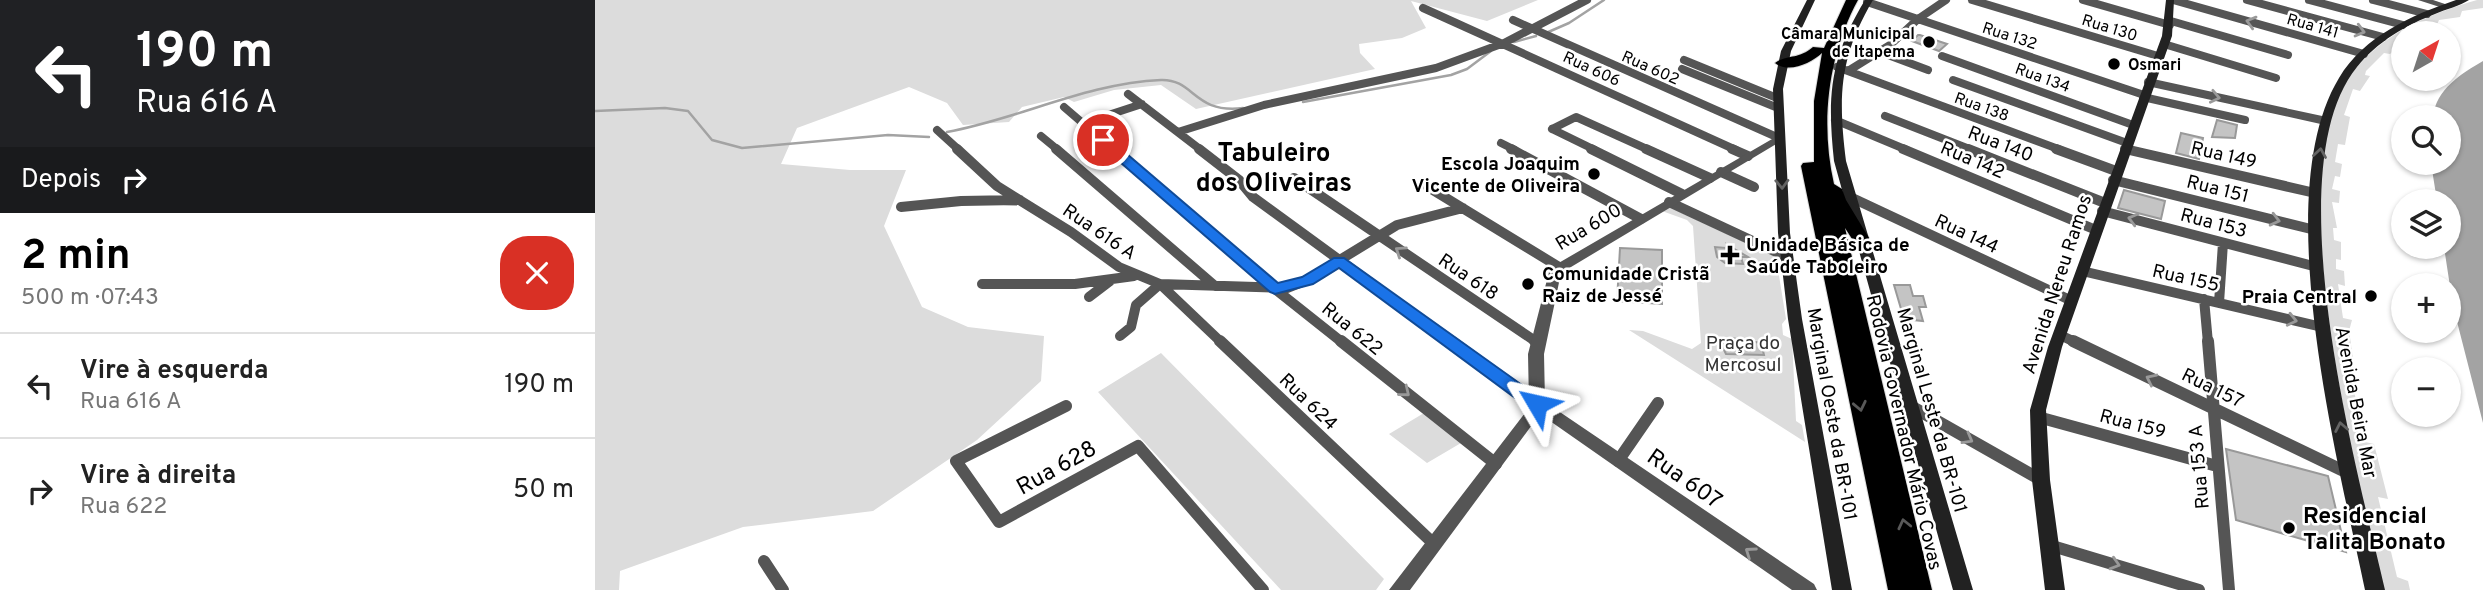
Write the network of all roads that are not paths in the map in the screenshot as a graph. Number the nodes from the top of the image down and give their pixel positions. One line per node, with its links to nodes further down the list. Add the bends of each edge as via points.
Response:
1 (1587, 0): 21 (street)
2 (1811, 0): 31 (main road, Marginal Oeste da BR-101)
3 (1841, 0): 25 (highway, Rodovia Governador Mário Covas)
4 (1851, 0): 54 (highway, Rodovia Governador Mário Covas, via 1826,63 1820,101)
5 (1946, 0): 16 (street)
6 (1972, 0): 26 (street, Rua 130)
7 (2083, 0): 20 (street)
8 (2172, 0): 20 (main road, Avenida Nereu Ramos); 28 (street, Rua 141, one-way to 8)
9 (2247, 0): 23 (street, one-way to 23)
10 (2309, 0): 19 (street)
11 (2373, 0): 14 (street)
12 (2465, 0): 14 (main road, Avenida Beira Mar)
13 (1868, 1): 16 (street, Rua 132); 33 (main road, Marginal Leste da BR-101, via 1850,33)
14 (2425, 7): 18 (main road, Avenida Beira Mar)
15 (1423, 8): 24 (street, Rua 606)
16 (1918, 19): 27 (street); 37 (street, Rua 132)
17 (1513, 20): 21 (street, Rua 602)
18 (2408, 21)
19 (2391, 22)
20 (2170, 23): 26 (main road, Avenida Nereu Ramos); 29 (street)
21 (1533, 30): 24 (street); 51 (street, Rua 602)
22 (2391, 32): 23 (main road, Avenida Beira Mar)
23 (2383, 37): 28 (main road, Avenida Beira Mar)
24 (1504, 43): 49 (street, via 1436,68 1275,102); 55 (street, Rua 606)
25 (1818, 50): 31 (highway, via 1805,61); 113 (highway, Rodovia Governador Mário Covas, one-way to 113, via 1808,105 1809,169)
26 (2161, 50): 35 (street, Rua 130); 37 (main road, Avenida Nereu Ramos)
27 (1880, 52): 33 (street); 34 (street)
28 (2364, 54): 45 (main road, Avenida Beira Mar, via 2343,79)
29 (2288, 55)
30 (1943, 56): 47 (street, Rua 134)
31 (1782, 63): 39 (main road, Marginal Oeste da BR-101)
32 (1683, 64): 39 (street)
33 (1843, 69): 43 (main road, Marginal Leste da BR-101); 57 (street, Rua 138)
34 (1928, 70)
35 (2276, 78)
36 (1953, 80): 53 (street, Rua 149)
37 (2145, 91): 44 (street); 45 (street, one-way to 45); 47 (main road, Avenida Nereu Ramos)
38 (1128, 94): 40 (street)
39 (1778, 103): 51 (main road, Marginal Oeste da BR-101)
40 (1142, 104): 46 (street); 49 (street)
41 (1064, 107): 46 (street, Rua 622)
42 (1885, 116): 67 (street, Rua 140)
43 (1835, 120): 63 (main road, Marginal Leste da BR-101); 70 (street, Rua 142)
44 (2245, 120)
45 (2326, 121): 61 (main road, Avenida Beira Mar, one-way to 45)
46 (1084, 123): 85 (street, Rua 622)
47 (2133, 125): 53 (main road, Avenida Nereu Ramos)
48 (937, 130): 64 (street, Rua 616 A, via 991,181)
49 (1178, 132): 76 (street, via 1239,180 1253,197)
50 (1041, 136): 84 (street)
51 (1779, 138): 55 (street, Rua 600); 75 (main road, Marginal Oeste da BR-101, one-way to 75)
52 (1501, 142): 69 (street)
53 (2126, 146): 57 (main road, Avenida Nereu Ramos); 61 (street, Rua 149)
54 (1821, 148): 73 (highway, via 1837,200); 114 (highway, Rodovia Governador Mário Covas, one-way to 54, via 1829,207)
55 (1748, 156): 56 (street, Rua 600)
56 (1716, 175): 60 (street); 62 (street, Rua 600); 62 (street, via 1576,117 1552,129)
57 (2115, 176): 67 (main road, Avenida Nereu Ramos); 71 (street, Rua 151, one-way to 71)
58 (1294, 178): 72 (street, Rua 618)
59 (1428, 187): 68 (street)
60 (1754, 187)
61 (2315, 193): 71 (main road, Avenida Beira Mar)
62 (1682, 194): 65 (street, Rua 600)
63 (1848, 196): 73 (main road, Marginal Leste da BR-101); 88 (street, Rua 144)
64 (1023, 200): 66 (street); 80 (street, Rua 616 A)
65 (1669, 202): 69 (street, Rua 600); 75 (street)
66 (901, 207)
67 (2104, 207): 70 (main road, Avenida Nereu Ramos); 74 (street, Rua 153, one-way to 67)
68 (1463, 208): 72 (street, Rua 616 A, via 1403,223); 77 (street)
69 (1641, 219): 77 (street, Rua 600)
70 (2096, 230): 79 (main road, Avenida Nereu Ramos)
71 (2315, 230): 78 (main road, Avenida Beira Mar)
72 (1380, 237): 76 (street, Rua 616 A); 93 (street, Rua 618, one-way to 72)
73 (1860, 238): 96 (main road, Marginal Leste da BR-101)
74 (2223, 243): 78 (street, Rua 153); 89 (street)
75 (1785, 256): 112 (main road, Marginal Oeste da BR-101)
76 (1339, 261): 85 (street, Rua 616 A, via 1307,280); 95 (street)
77 (1559, 267): 93 (street, Rua 600)
78 (2317, 267): 90 (main road, Avenida Beira Mar)
79 (2082, 271): 87 (street, Rua 155); 88 (main road, Avenida Nereu Ramos)
80 (1137, 276): 81 (street); 83 (street, Rua 616 A)
81 (1112, 279): 82 (street, via 1051,285); 86 (street)
82 (982, 284)
83 (1160, 284): 84 (street, Rua 616 A); 92 (street, via 1136,305 1131,327); 105 (street, Rua 624)
84 (1215, 286): 85 (street, Rua 616 A)
85 (1275, 289): 101 (street, Rua 622, one-way to 101)
86 (1089, 297)
87 (2204, 299): 89 (street, Rua 155); 98 (street, Rua 153 A)
88 (2072, 301): 91 (main road, Avenida Nereu Ramos)
89 (2219, 303): 90 (street, Rua 155, one-way to 90)
90 (2322, 327): 103 (main road, Avenida Beira Mar, one-way to 90)
91 (2060, 335): 98 (street, Rua 157, one-way to 91); 99 (main road, Avenida Nereu Ramos)
92 (1120, 336)
93 (1538, 344): 95 (street, Rua 600)
94 (1658, 403): 100 (street)
95 (1537, 404): 100 (street, Rua 607); 101 (street)
96 (1909, 405): 104 (street, one-way to 104); 115 (main road, Marginal Leste da BR-101)
97 (1066, 406): 109 (street, Rua 628, via 956,461 999,522 1138,446)
98 (2212, 408): 102 (street, Rua 153 A); 103 (street, Rua 157)
99 (2038, 417): 102 (street, Rua 159); 104 (main road, Avenida Nereu Ramos)
100 (1618, 461): 111 (street, Rua 607, one-way to 100)
101 (1496, 464): 105 (street)
102 (2217, 466): 118 (street, Rua 153 A)
103 (2350, 474): 119 (main road, Avenida Beira Mar)
104 (2041, 480): 106 (main road, Avenida Nereu Ramos)
105 (1434, 544): 110 (street)
106 (2049, 545): 116 (main road, Avenida Nereu Ramos); 117 (street, one-way to 117)
107 (764, 561): 108 (street)
108 (778, 589)
109 (1263, 590)
110 (1399, 590)
111 (1807, 590)
112 (1842, 590)
113 (1901, 590)
114 (1919, 590)
115 (1963, 590)
116 (2055, 590)
117 (2199, 590)
118 (2229, 590)
119 (2375, 590)

